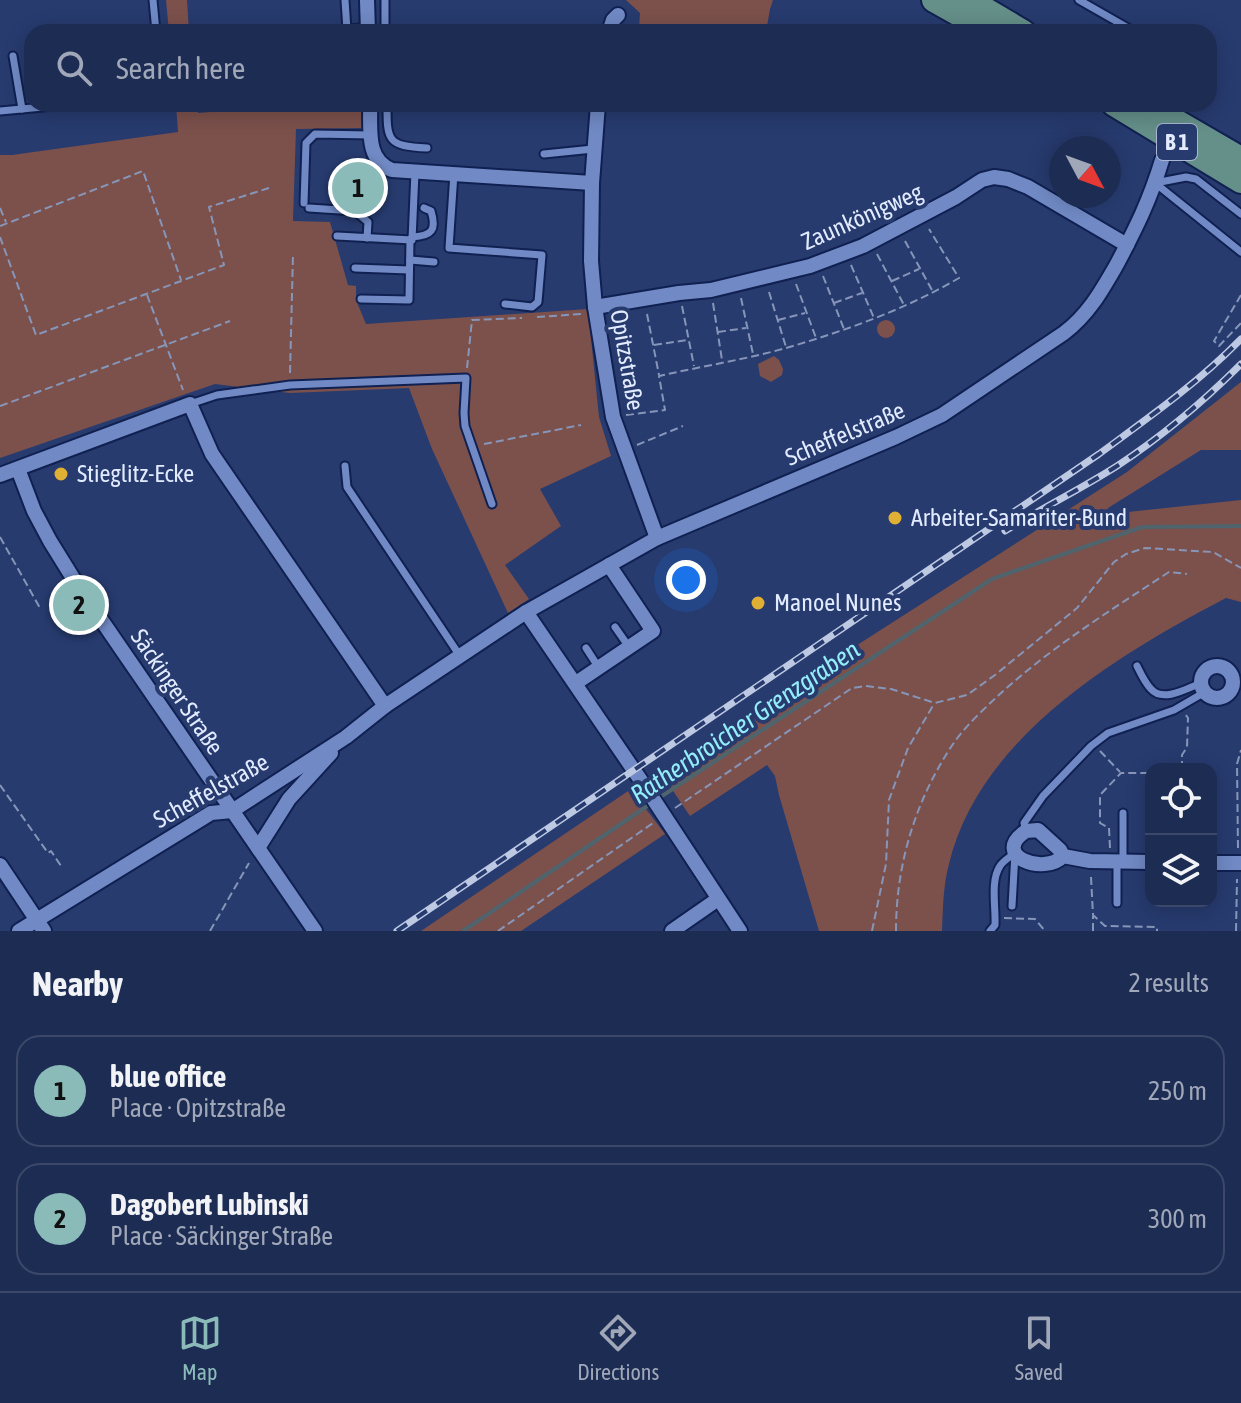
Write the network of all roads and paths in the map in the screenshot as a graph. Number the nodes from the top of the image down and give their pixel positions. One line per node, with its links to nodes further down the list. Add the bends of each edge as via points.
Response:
1 (153, 0): 9 (lane)
2 (345, 0): 10 (lane)
3 (367, 0): 11 (street)
4 (385, 0): 12 (lane)
5 (934, 0): 14 (main road)
6 (969, 0): 15 (main road)
7 (1079, 0): 16 (lane)
8 (618, 15): 13 (street)
9 (155, 24)
10 (347, 24)
11 (368, 24)
12 (385, 24)
13 (612, 24)
14 (977, 24)
15 (1010, 24)
16 (1121, 24)
17 (13, 56): 18 (lane)
18 (22, 109): 19 (lane)
19 (0, 111)
20 (370, 112): 25 (street)
21 (387, 112): 26 (lane, via 392,140)
22 (597, 112): 27 (street, Opitzstraße)
23 (1127, 112): 33 (main road, B 1)
24 (1160, 112): 29 (main road, B 1)
25 (371, 135): 31 (street, via 380,163); 45 (lane, via 315,134 306,143 306,205 355,211 368,222)
26 (427, 148)
27 (595, 149): 28 (lane); 34 (street, Opitzstraße)
28 (544, 154)
29 (1241, 159)
30 (1162, 160): 35 (street, Scheffelstraße)
31 (415, 172): 32 (street); 46 (lane)
32 (454, 173): 34 (street); 70 (lane, via 449,248 542,255 538,302 532,307)
33 (1241, 181)
34 (592, 183): 74 (street, Opitzstraße)
35 (1155, 183): 39 (lane, via 1196,179); 48 (street, Scheffelstraße); 50 (lane)
36 (269, 188): 59 (path, via 209,207 224,265)
37 (0, 208): 41 (path)
38 (424, 208): 46 (lane, via 433,215 432,229 426,236)
39 (1241, 214)
40 (921, 216): 48 (street, Zaunkönigweg, via 994,177 1028,187); 64 (path, via 959,278); 74 (street, Zaunkönigweg, via 863,246 792,271)
41 (6, 223): 42 (path); 59 (path, via 143,171)
42 (0, 226)
43 (337, 236): 45 (lane)
44 (0, 237): 65 (path, via 36,335)
45 (367, 238): 46 (lane)
46 (411, 238): 52 (lane)
47 (903, 239): 56 (path)
48 (1127, 245): 107 (street, Scheffelstraße, via 1076,324 942,415)
49 (876, 252): 60 (path)
50 (1241, 252)
51 (293, 254): 94 (path)
52 (410, 260): 53 (lane); 57 (lane)
53 (434, 262)
54 (355, 268): 57 (lane)
55 (853, 269): 63 (path)
56 (920, 269): 60 (path); 64 (path)
57 (409, 270): 67 (lane, via 409,300)
58 (822, 274): 69 (path)
59 (181, 281): 65 (path)
60 (892, 282): 73 (path)
61 (796, 283): 75 (path)
62 (769, 290): 78 (path)
63 (863, 293): 69 (path); 76 (path)
64 (933, 293): 73 (path)
65 (146, 294): 86 (path)
66 (1241, 295): 80 (path, via 1214,341 1219,346)
67 (361, 299)
68 (742, 299): 81 (path)
69 (834, 303): 82 (path)
70 (505, 304)
71 (713, 305): 83 (path)
72 (682, 306): 85 (path)
73 (904, 306): 76 (path)
74 (595, 310): 93 (path, via 472,320); 97 (street, Opitzstraße)
75 (807, 313): 78 (path); 84 (path)
76 (874, 318): 82 (path)
77 (648, 320): 87 (path)
78 (778, 320): 88 (path)
79 (230, 321): 86 (path)
80 (1241, 323)
81 (748, 328): 83 (path); 89 (path)
82 (844, 329): 84 (path)
83 (718, 332): 90 (path)
84 (816, 338): 88 (path)
85 (688, 340): 87 (path); 91 (path)
86 (165, 345): 95 (path); 96 (path)
87 (653, 346): 92 (path)
88 (786, 348): 89 (path)
89 (753, 355): 90 (path)
90 (722, 362): 91 (path)
91 (694, 368): 92 (path)
92 (659, 376): 97 (path, via 665,410)
93 (466, 378): 94 (lane); 100 (lane, via 464,413)
94 (290, 385): 95 (lane)
95 (190, 404): 103 (street); 123 (street, via 212,454)
96 (0, 406)
97 (613, 417): 101 (street, Opitzstraße)
98 (581, 425): 100 (path)
99 (683, 426): 101 (path)
100 (471, 447): 105 (lane)
101 (625, 449): 107 (street, Opitzstraße)
102 (345, 466): 116 (lane, via 347,487)
103 (18, 469): 104 (street); 134 (street, Säckinger Straße, via 34,511 76,583)
104 (0, 475)
105 (492, 504)
106 (0, 537): 111 (path)
107 (657, 538): 108 (street, Scheffelstraße)
108 (609, 565): 112 (street, Scheffelstraße); 114 (street, via 653,631)
109 (1241, 568): 122 (path, via 1213,552 1145,548 1126,554 1077,608 995,675 967,695)
110 (1187, 574): 161 (path, via 1169,572 1074,634 986,707 952,745 915,817 902,864)
111 (40, 608)
112 (526, 612): 116 (street, Scheffelstraße); 120 (street)
113 (615, 627): 114 (lane)
114 (629, 647): 118 (street)
115 (586, 648): 118 (lane)
116 (460, 656): 123 (street, Scheffelstraße)
117 (1137, 666): 121 (lane, via 1157,694)
118 (599, 668): 120 (street)
119 (1236, 673): 121 (street, via 1213,667 1203,674); 121 (street, via 1228,693 1217,698)
120 (576, 683): 135 (street)
121 (1203, 688): 124 (lane)
122 (935, 703): 126 (path, via 891,689 859,686); 160 (path, via 908,748 889,800 886,864)
123 (385, 706): 125 (street, Scheffelstraße)
124 (1179, 707): 128 (lane); 130 (path, via 1188,718)
125 (346, 737): 134 (street, Scheffelstraße); 138 (street, via 289,799)
126 (779, 738): 127 (path); 135 (path)
127 (782, 742)
128 (1094, 743): 131 (path); 137 (lane, via 1043,796 1024,823)
129 (1241, 750): 144 (path)
130 (1182, 763)
131 (1121, 773): 132 (path); 141 (path, via 1100,795 1100,823 1109,828)
132 (1145, 773)
133 (0, 785): 146 (path)
134 (232, 811): 138 (street, Säckinger Straße); 152 (street, Scheffelstraße, via 211,813)
135 (663, 813): 147 (street); 157 (path)
136 (1123, 813): 141 (lane)
137 (1026, 831): 139 (street, via 1016,840); 140 (street, via 1038,830)
138 (258, 848): 155 (path); 156 (street, Säckinger Straße)
139 (1015, 853): 140 (street, via 1028,863 1053,863); 149 (lane); 151 (lane, via 997,870)
140 (1063, 856): 141 (street)
141 (1117, 862): 142 (street); 148 (lane)
142 (1145, 862)
143 (1217, 863): 144 (street)
144 (1239, 863): 166 (path)
145 (0, 865): 152 (street)
146 (61, 866)
147 (718, 899): 158 (street); 159 (street)
148 (1117, 903)
149 (1012, 906)
150 (1093, 915): 164 (path)
151 (996, 918): 162 (lane); 163 (path, via 1035,919)
152 (41, 926): 154 (street, Scheffelstraße)
153 (1105, 926): 165 (path)
154 (19, 931)
155 (210, 931)
156 (315, 931)
157 (498, 931)
158 (672, 931)
159 (740, 931)
160 (872, 931)
161 (896, 931)
162 (990, 931)
163 (1045, 931)
164 (1093, 931)
165 (1100, 931)
166 (1236, 931)

